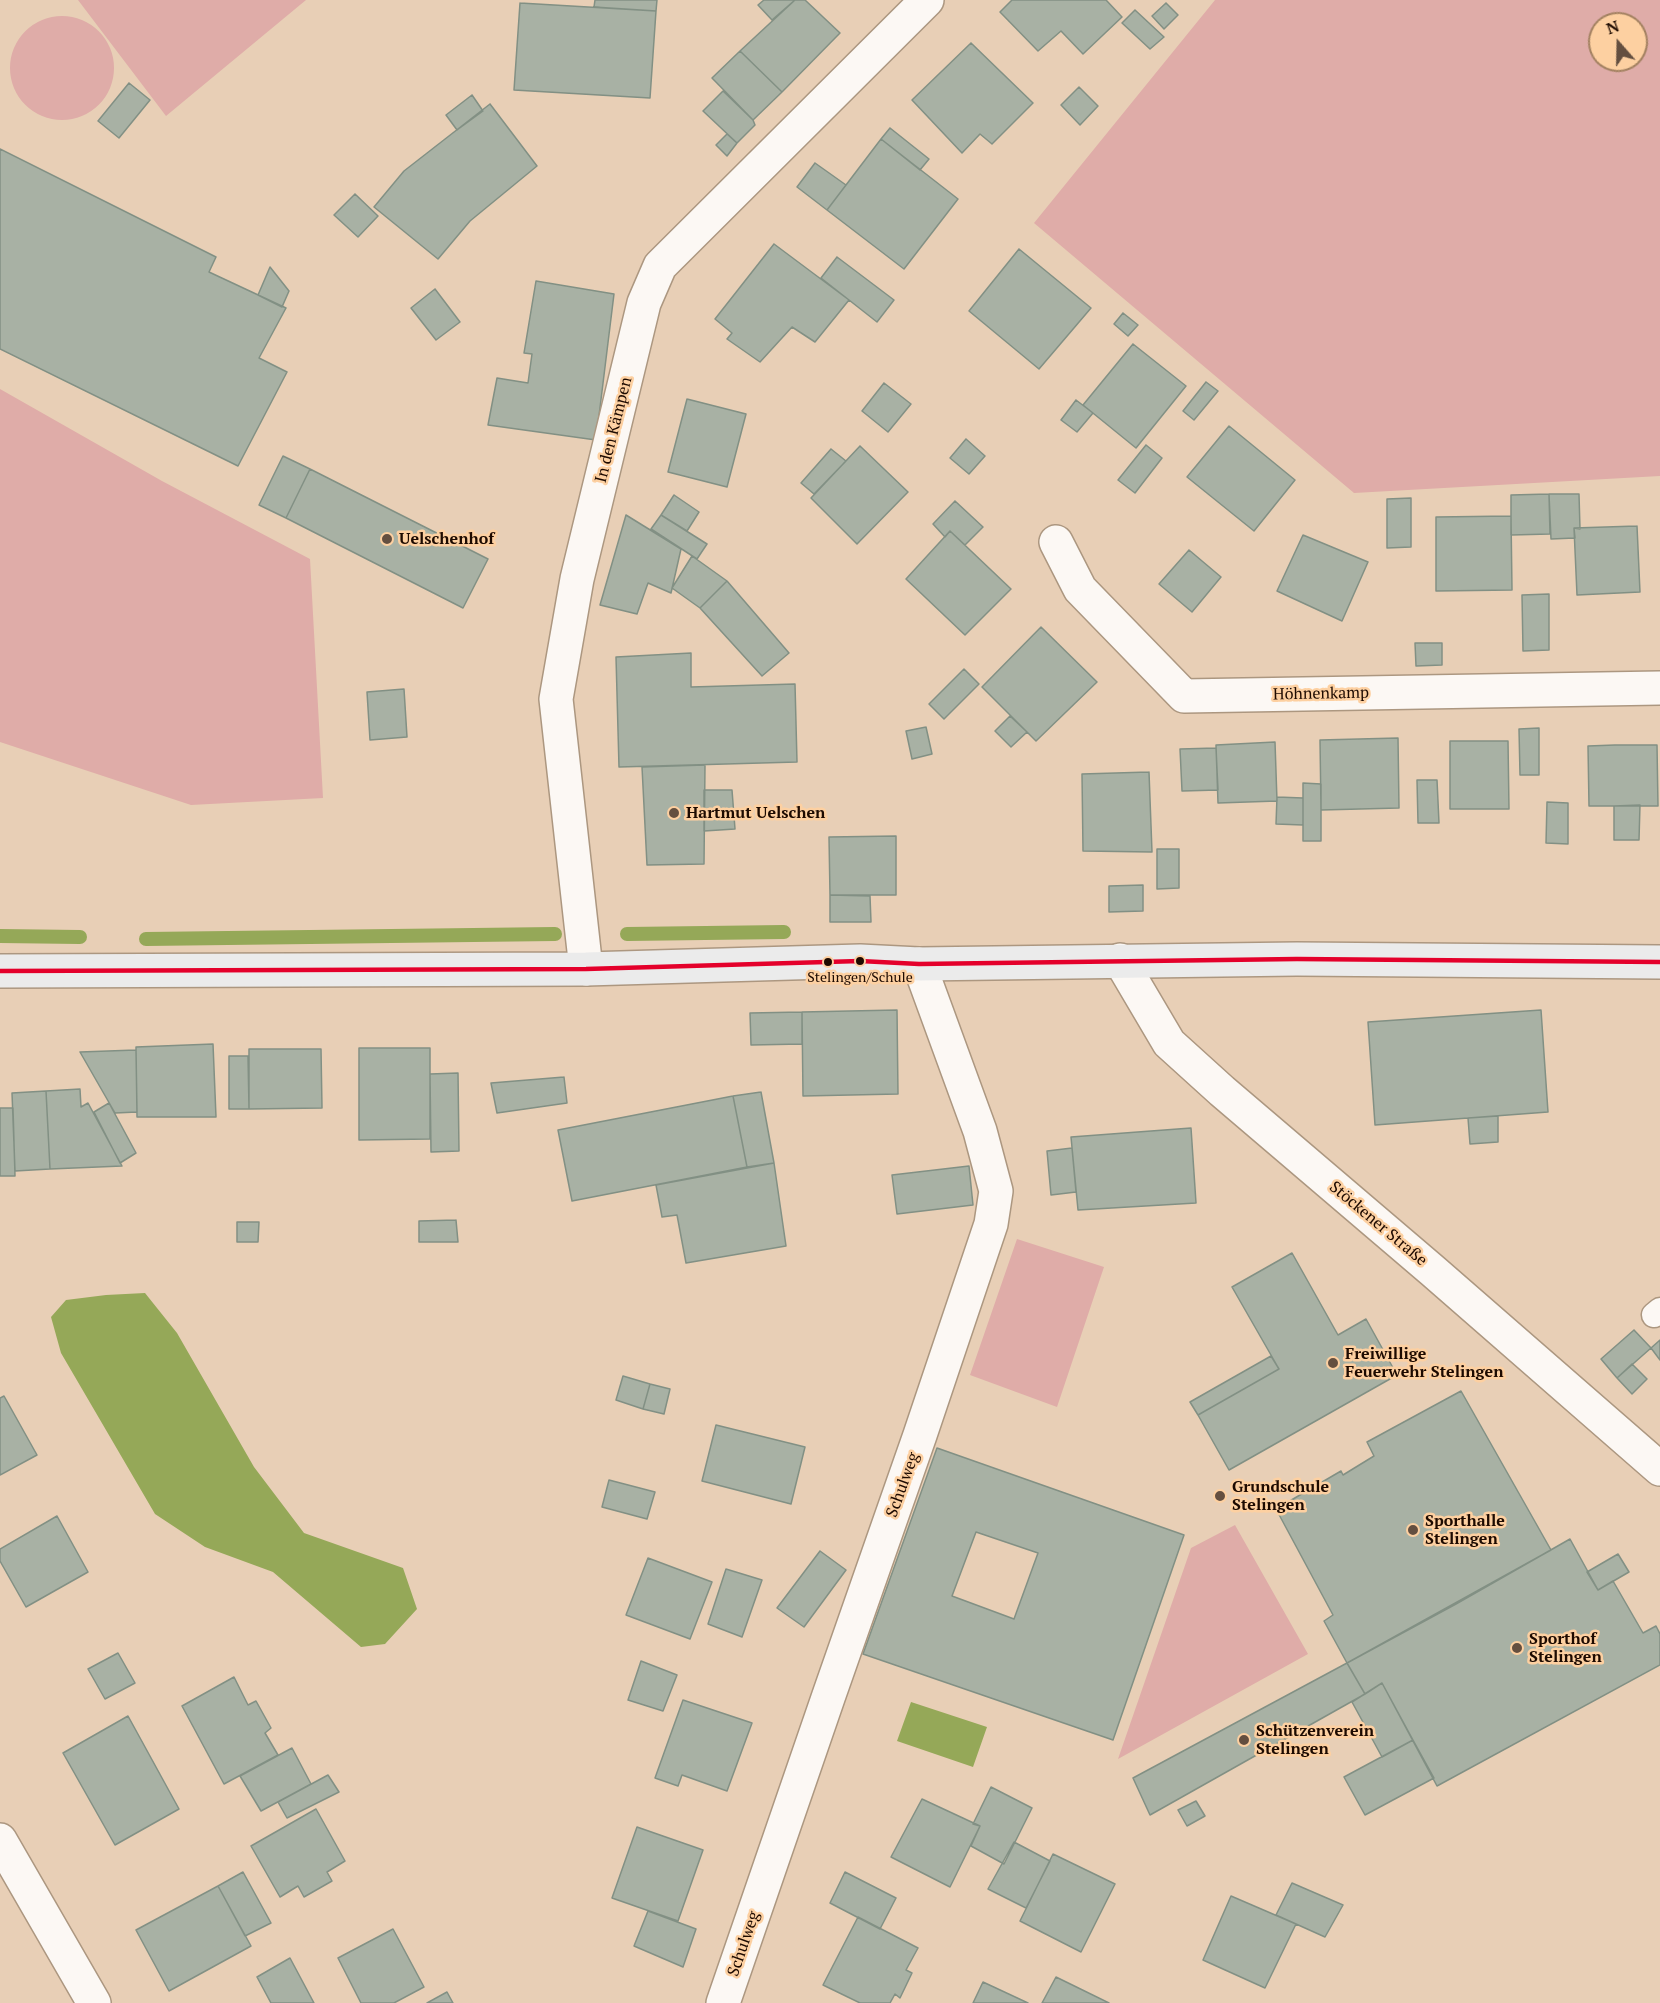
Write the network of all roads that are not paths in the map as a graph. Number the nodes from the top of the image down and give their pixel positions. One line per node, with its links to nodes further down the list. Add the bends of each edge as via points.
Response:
1 (927, 0): 7 (street, In den Kämpen, via 660,266 644,303 578,579 556,699)
2 (1056, 542): 3 (street, Höhnenkamp, via 1080,589 1184,696)
3 (1660, 688)
4 (1120, 960): 5 (street); 6 (street); 9 (street, Stöckener Straße, via 1169,1043)
5 (1660, 962)
6 (919, 964): 7 (street); 12 (street, Schulweg, via 980,1131 996,1191 992,1224)
7 (586, 969): 8 (street)
8 (0, 971)
9 (1660, 1469)
10 (0, 1840): 11 (street)
11 (94, 2003)
12 (723, 2003)

